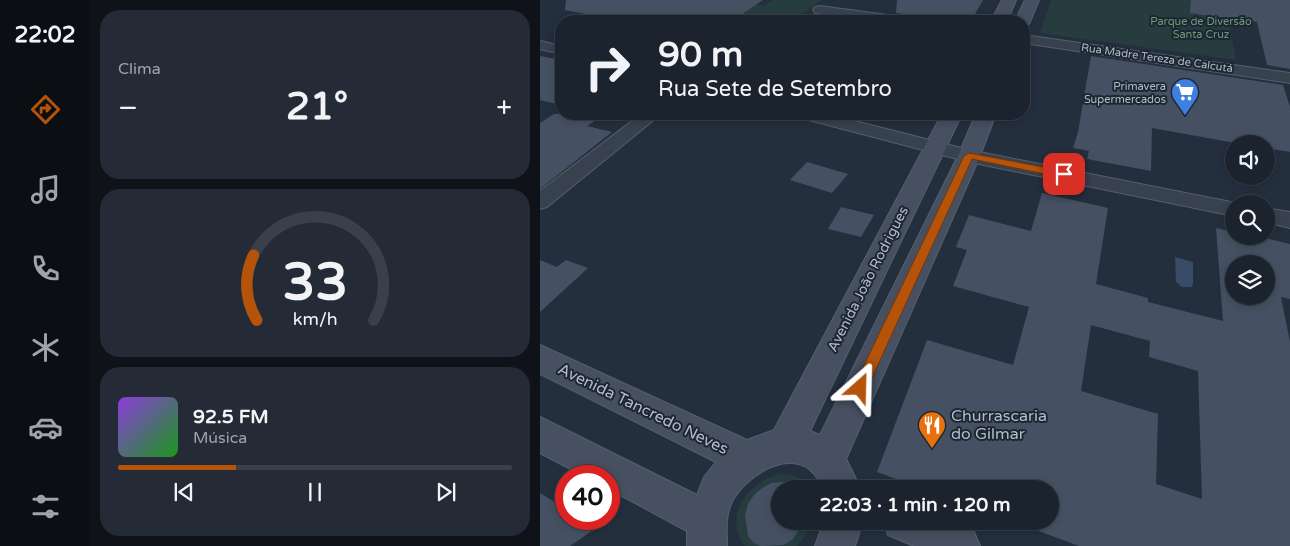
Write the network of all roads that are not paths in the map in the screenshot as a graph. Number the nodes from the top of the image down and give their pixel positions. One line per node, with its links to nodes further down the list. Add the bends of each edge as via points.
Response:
1 (1009, 0): 5 (street)
2 (1032, 0): 6 (street)
3 (820, 10): 4 (street)
4 (857, 15)
5 (1002, 15)
6 (1026, 15)
7 (1030, 40): 10 (street, Rua Madre Tereza de Calcutá)
8 (540, 45): 9 (street)
9 (555, 49)
10 (1290, 78)
11 (644, 120): 17 (street)
12 (830, 120): 15 (street)
13 (949, 120): 15 (street, Avenida João Rodrigues)
14 (984, 120): 16 (street)
15 (935, 147): 16 (street); 23 (street, Avenida João Rodrigues)
16 (969, 156): 18 (street); 25 (street)
17 (540, 202)
18 (1225, 207)
19 (1275, 217): 20 (street)
20 (1290, 220)
21 (540, 359): 24 (street, Avenida Tancredo Neves)
22 (540, 434): 28 (street)
23 (784, 445): 24 (street); 25 (street, via 807,448)
24 (746, 458): 28 (street, via 728,474 714,496)
25 (834, 474)
26 (841, 530): 29 (street)
27 (923, 530): 30 (street)
28 (707, 533)
29 (835, 546)
30 (960, 546)

